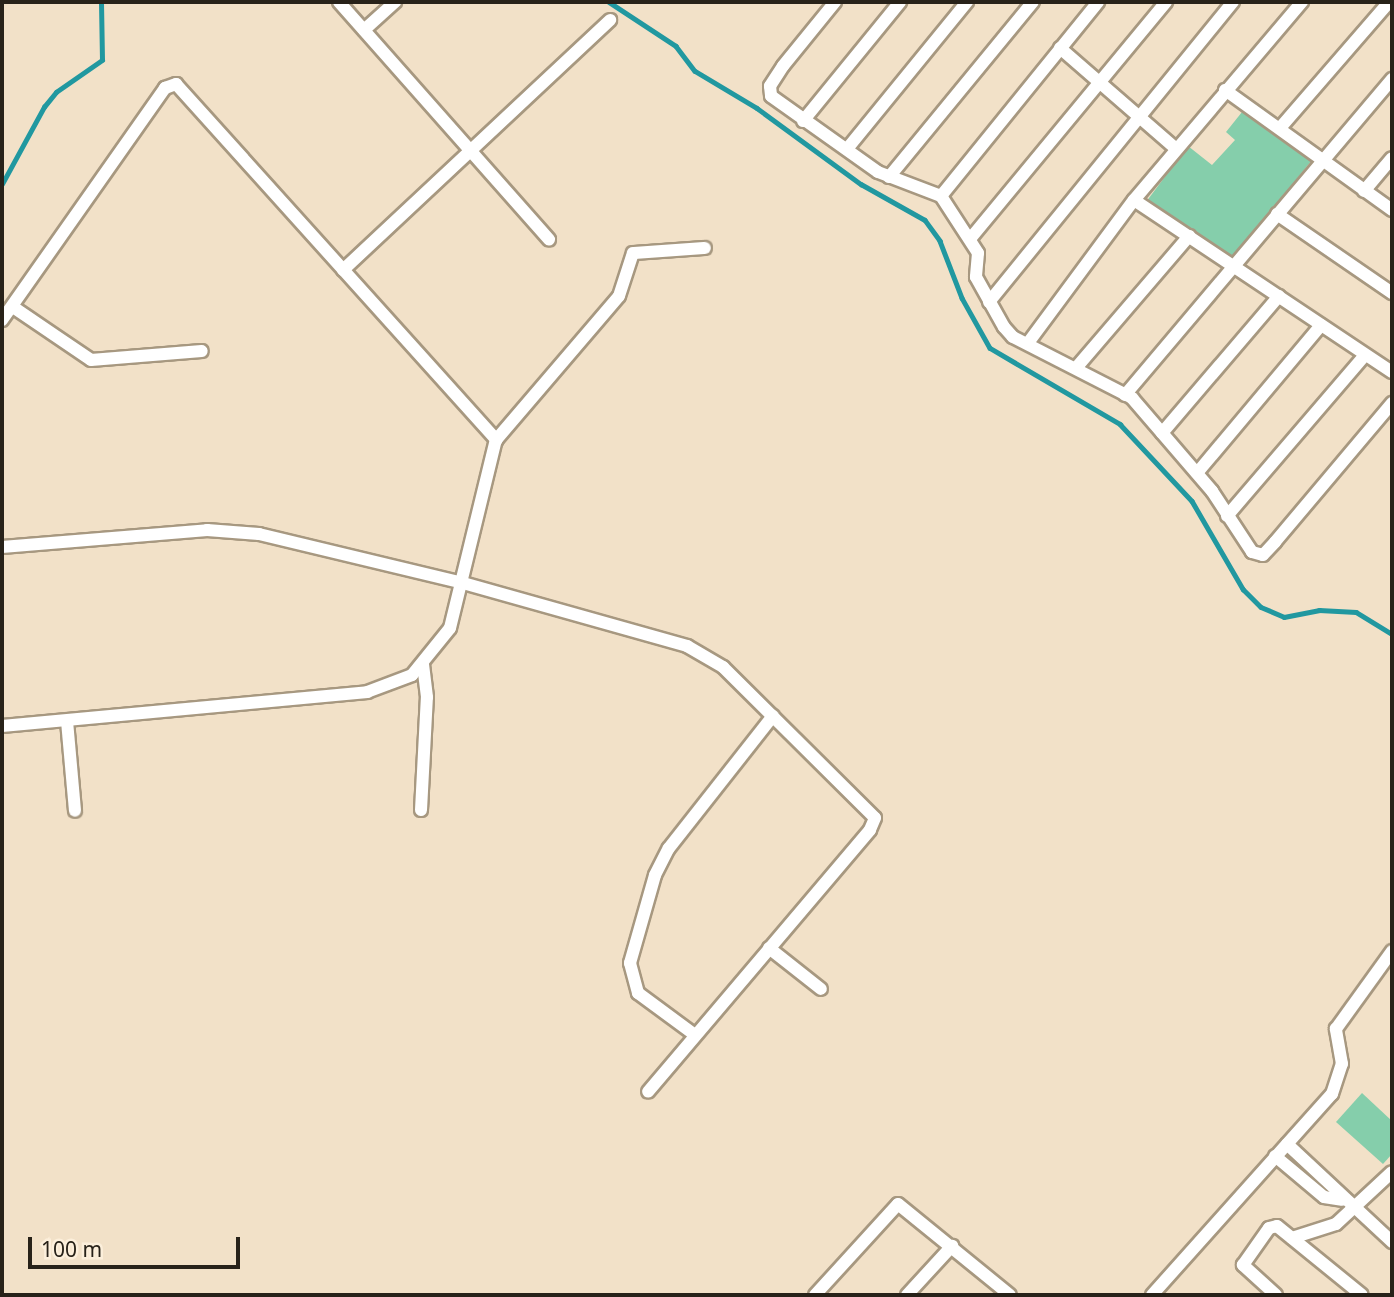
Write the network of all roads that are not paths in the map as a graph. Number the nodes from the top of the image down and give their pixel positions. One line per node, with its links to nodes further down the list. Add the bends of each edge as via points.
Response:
1 (339, 2): 13 (street)
2 (396, 2): 13 (street)
3 (835, 2): 19 (street, via 770,86 774,99)
4 (900, 2): 19 (street)
5 (967, 2): 21 (street)
6 (1032, 2): 26 (street)
7 (1098, 2): 14 (street)
8 (1166, 2): 16 (street)
9 (1233, 2): 18 (street)
10 (1302, 2): 17 (street)
11 (1389, 2): 20 (street)
12 (610, 20): 23 (street)
13 (364, 30): 23 (street)
14 (1060, 48): 16 (street); 28 (street)
15 (1392, 79): 25 (street)
16 (1099, 82): 18 (street); 34 (street)
17 (1225, 90): 20 (street); 22 (street)
18 (1138, 115): 22 (street); 40 (street)
19 (803, 121): 21 (street)
20 (1280, 128): 25 (street)
21 (847, 149): 26 (street)
22 (1176, 149): 29 (street)
23 (470, 151): 33 (street); 37 (street)
24 (1392, 158): 27 (street)
25 (1321, 159): 27 (street); 31 (street)
26 (889, 177): 28 (street)
27 (1364, 191): 30 (street)
28 (941, 196): 34 (street)
29 (1135, 200): 32 (street); 44 (street)
30 (1392, 210)
31 (1277, 214): 36 (street); 38 (street)
32 (1189, 236): 36 (street); 47 (street)
33 (549, 239)
34 (970, 239): 40 (street, via 979,257 976,277)
35 (705, 248): 52 (street, via 633,253 619,296)
36 (1234, 266): 39 (street); 49 (street)
37 (343, 270): 41 (street, via 176,84 170,83); 52 (street)
38 (1392, 293)
39 (1279, 296): 43 (street); 51 (street)
40 (989, 302): 44 (street, via 1013,337)
41 (13, 307): 42 (street); 45 (street, via 91,360)
42 (2, 320)
43 (1321, 325): 46 (street); 53 (street)
44 (1028, 343): 47 (street)
45 (202, 351)
46 (1365, 355): 48 (street); 54 (street)
47 (1076, 368): 49 (street)
48 (1392, 372)
49 (1125, 395): 51 (street)
50 (1392, 403): 54 (street, via 1263,555 1252,552)
51 (1162, 433): 53 (street)
52 (496, 440): 56 (street)
53 (1197, 473): 54 (street)
54 (1227, 516)
55 (2, 547): 56 (street, via 207,530 259,534)
56 (463, 583): 57 (street, via 450,628); 58 (street, via 687,646 723,667)
57 (423, 663): 59 (street, via 412,675 367,692); 61 (street, via 427,697)
58 (773, 716): 63 (street, via 875,818 870,830); 66 (street, via 669,848 655,875 630,963 638,993)
59 (67, 721): 60 (street); 62 (street)
60 (2, 726)
61 (421, 810)
62 (75, 811)
63 (769, 948): 65 (street); 66 (street)
64 (1392, 951): 68 (street, via 1336,1029 1342,1064 1332,1094)
65 (821, 989)
66 (695, 1035): 67 (street)
67 (648, 1092)
68 (1287, 1144): 69 (street); 71 (street, via 1335,1186)
69 (1275, 1156): 71 (street, via 1324,1197); 79 (street)
70 (1392, 1172): 72 (street)
71 (1342, 1200): 72 (street)
72 (1355, 1210): 73 (street, via 1336,1224); 74 (street)
73 (1292, 1238): 80 (street, via 1277,1226 1269,1228 1244,1262 1246,1270); 81 (street)
74 (1392, 1242)
75 (952, 1246): 76 (street); 77 (street, via 898,1204); 78 (street)
76 (1001, 1293)
77 (815, 1295)
78 (907, 1295)
79 (1152, 1295)
80 (1276, 1295)
81 (1362, 1295)

